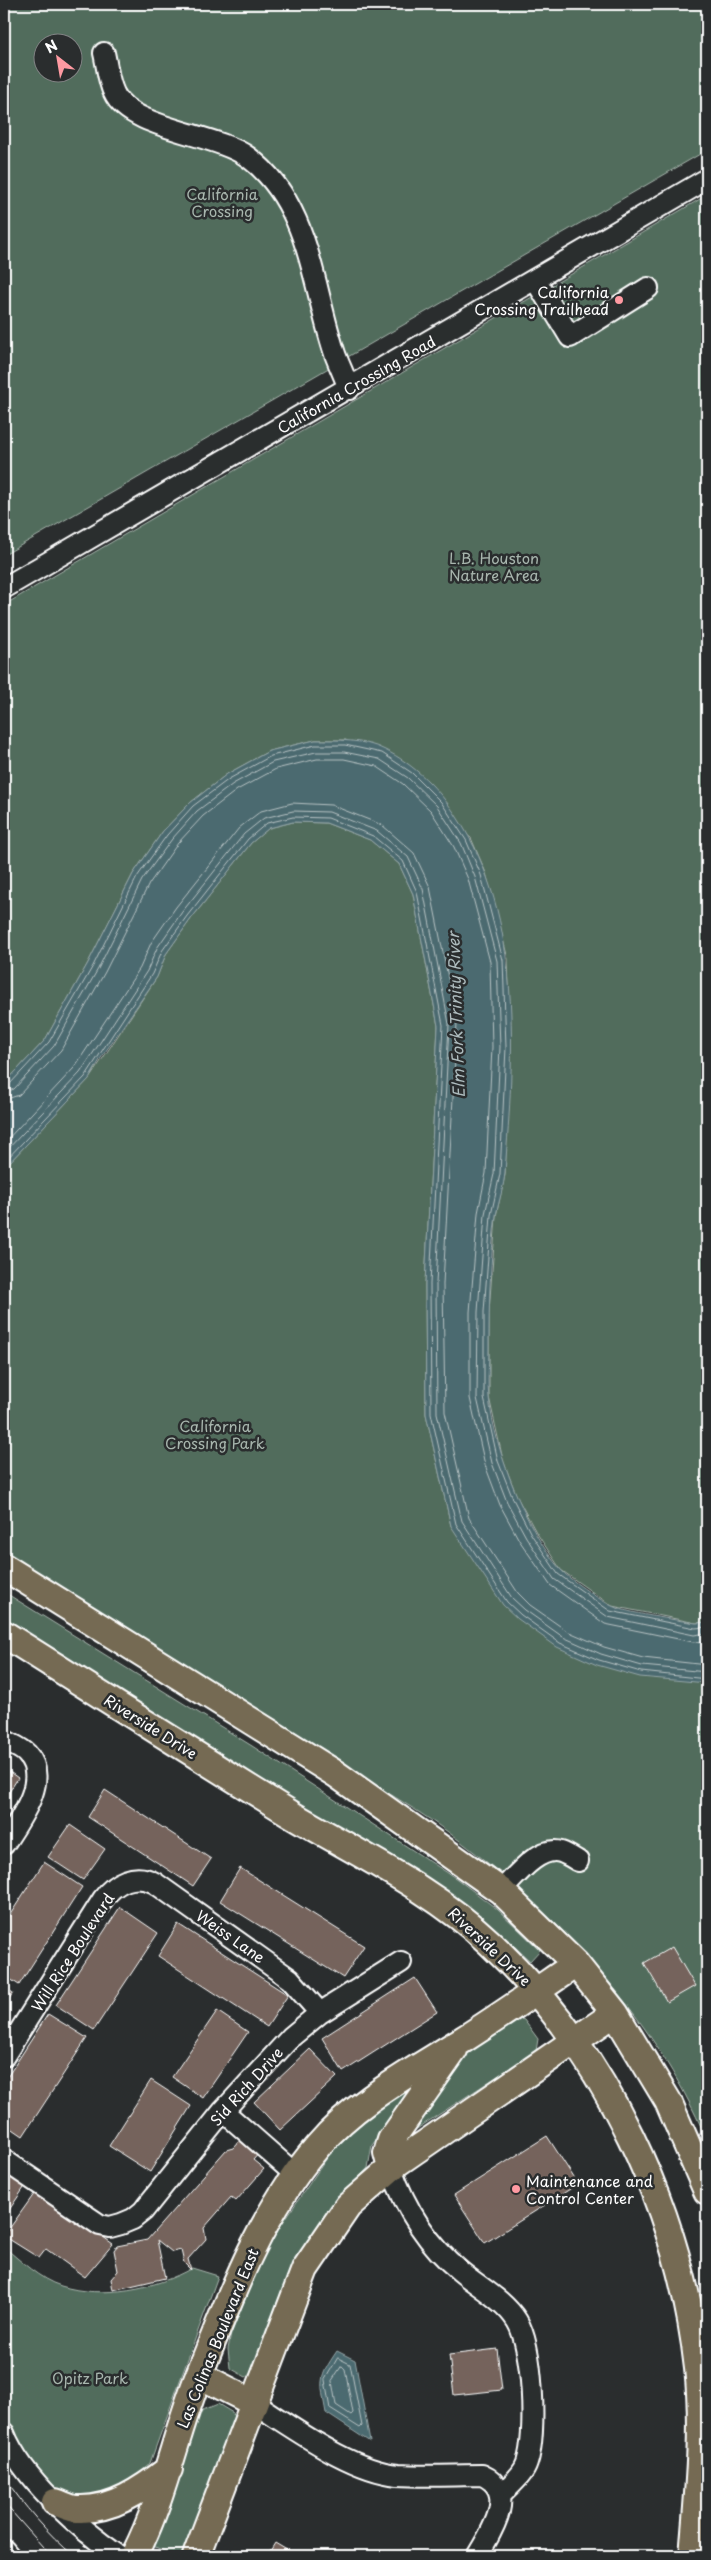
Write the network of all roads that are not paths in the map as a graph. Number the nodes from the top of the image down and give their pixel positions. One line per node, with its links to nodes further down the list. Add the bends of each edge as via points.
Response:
1 (104, 53): 5 (street, via 114,93 124,108 140,117 219,142 247,156 274,180 294,211 335,354)
2 (707, 179): 3 (street, California Crossing Road)
3 (535, 279): 4 (street, via 570,337); 5 (street, California Crossing Road)
4 (648, 288)
5 (349, 389): 6 (street, California Crossing Road)
6 (4, 588)
7 (4, 1567): 13 (main road, via 336,1774)
8 (4, 1634): 16 (main road, Riverside Drive, via 292,1815 444,1903)
9 (4, 1740): 10 (street, via 28,1755 35,1772 30,1803)
10 (4, 1844)
11 (578, 1861): 13 (street, via 560,1851 550,1851 532,1861)
12 (130, 1879): 18 (street, Weiss Lane, via 148,1879 155,1883 251,1949 290,1979); 21 (street, Will Rice Boulevard, via 108,1892)
13 (501, 1891): 15 (main road)
14 (401, 1962): 18 (street, Sid Rich Drive)
15 (576, 1964): 16 (main road, Las Colinas Boulevard East); 17 (main road)
16 (537, 1990): 19 (main road, Riverside Drive); 20 (main road, Las Colinas Boulevard East)
17 (616, 2013): 19 (main road); 26 (main road, via 656,2077)
18 (320, 2014): 22 (street, Sid Rich Drive, via 271,2056)
19 (574, 2040): 24 (main road); 39 (main road, Riverside Drive, via 616,2110 647,2172 671,2239 686,2304 698,2368 701,2427)
20 (458, 2043): 24 (main road, via 391,2140 387,2153); 25 (main road, Las Colinas Boulevard East, via 362,2106 318,2146)
21 (4, 2056)
22 (223, 2111): 23 (street, Sid Rich Drive, via 143,2211 110,2227 93,2222); 25 (street)
23 (4, 2160)
24 (391, 2168): 28 (main road, via 348,2206 305,2269); 31 (street, via 409,2212 442,2255 508,2309 518,2322 526,2343 531,2385 532,2446 523,2472)
25 (296, 2175): 27 (main road, Las Colinas Boulevard East, via 242,2270)
26 (707, 2191)
27 (199, 2375): 28 (main road); 30 (main road, Las Colinas Boulevard East, via 180,2426)
28 (252, 2402): 31 (street, via 335,2454 362,2465 397,2475 482,2475 494,2484); 37 (main road)
29 (4, 2433): 32 (street, via 32,2480)
30 (169, 2469): 32 (main road, via 138,2493 102,2506 76,2509); 36 (main road, Las Colinas Boulevard East)
31 (501, 2495): 38 (street, via 502,2504)
32 (55, 2502): 35 (street)
33 (4, 2550): 34 (street)
34 (10, 2556)
35 (120, 2556)
36 (134, 2556)
37 (196, 2556)
38 (477, 2556)
39 (692, 2556)

